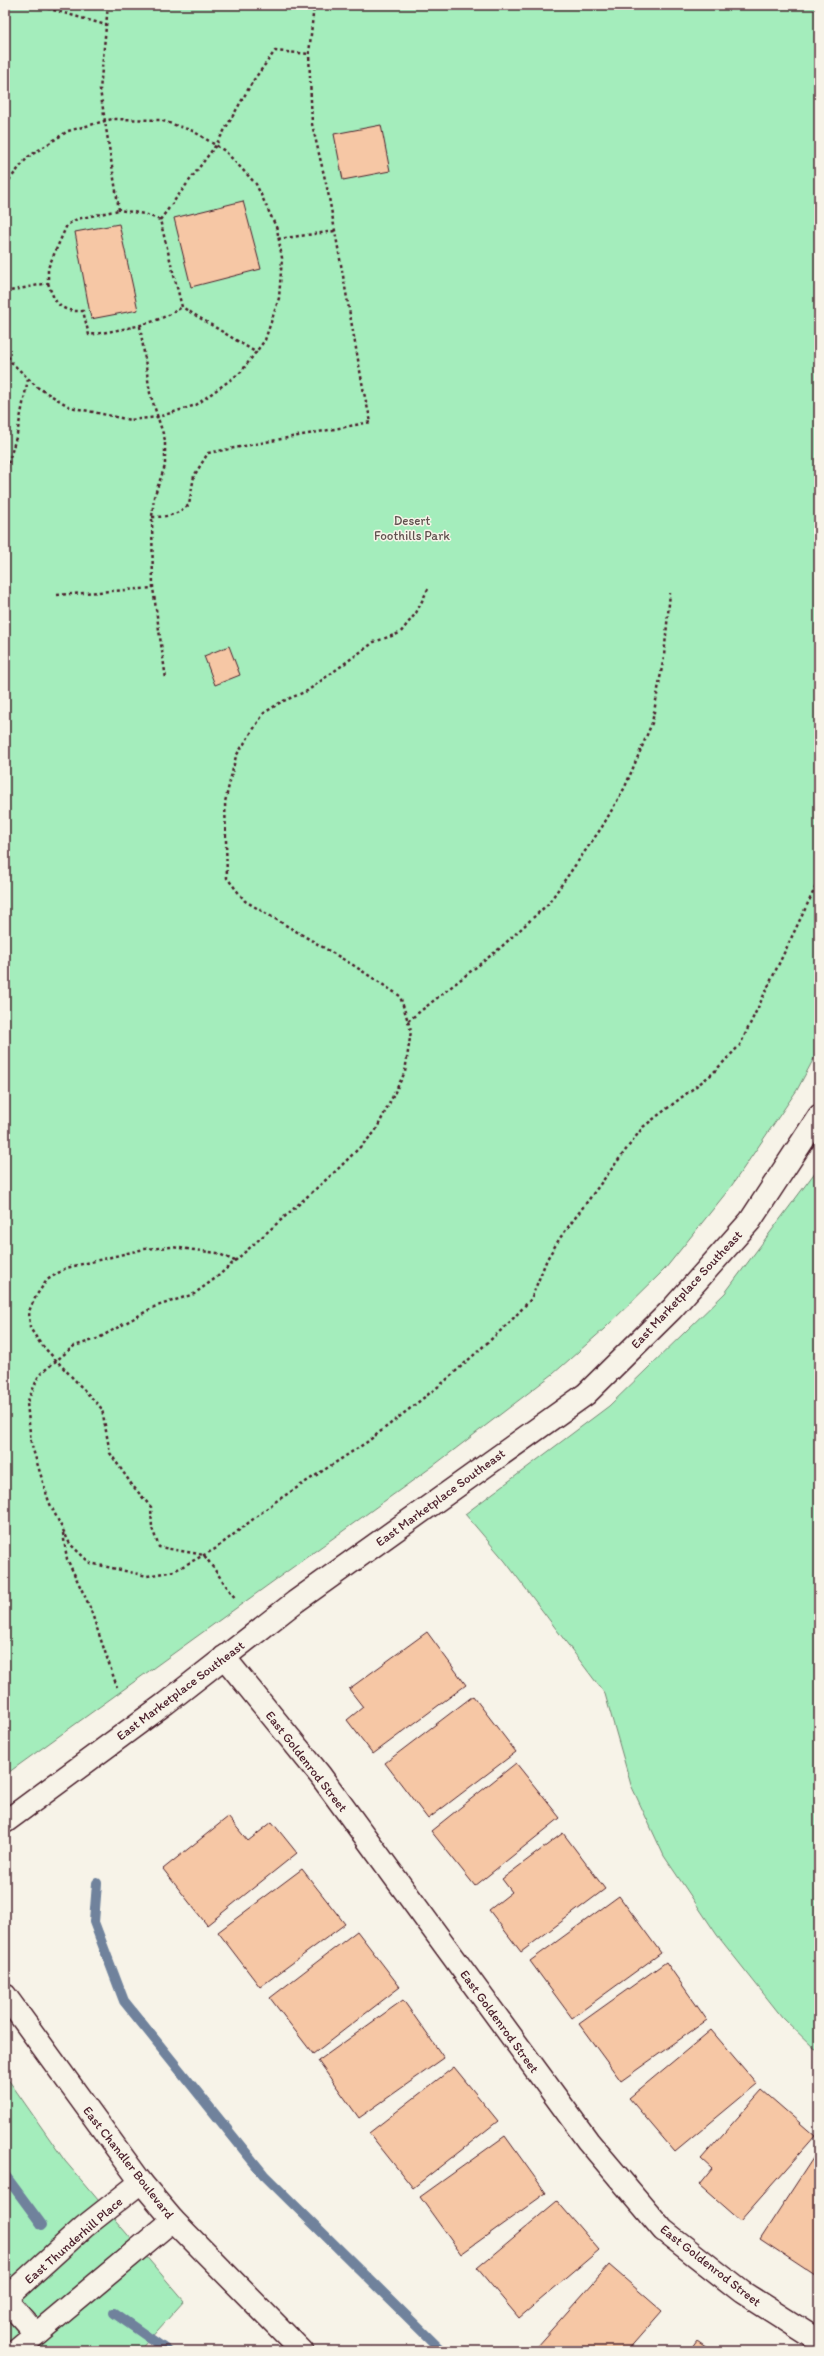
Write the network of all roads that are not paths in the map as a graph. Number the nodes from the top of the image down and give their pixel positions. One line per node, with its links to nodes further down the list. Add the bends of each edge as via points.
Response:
1 (819, 1116): 2 (street, East Marketplace Southeast, via 750,1221 672,1308 586,1394 446,1492)
2 (224, 1657): 3 (street, East Marketplace Southeast); 9 (street, East Goldenrod Street, via 320,1775 588,2142 663,2230 742,2292)
3 (5, 1822)
4 (5, 1995): 5 (street, East Chandler Boulevard)
5 (141, 2182): 6 (street, East Chandler Boulevard); 7 (street, East Thunderhill Place, via 84,2227)
6 (173, 2220): 8 (street); 11 (street, East Chandler Boulevard)
7 (5, 2299): 8 (street, East Thunderhill Place)
8 (36, 2334): 10 (street)
9 (819, 2341)
10 (16, 2351)
11 (302, 2351)

